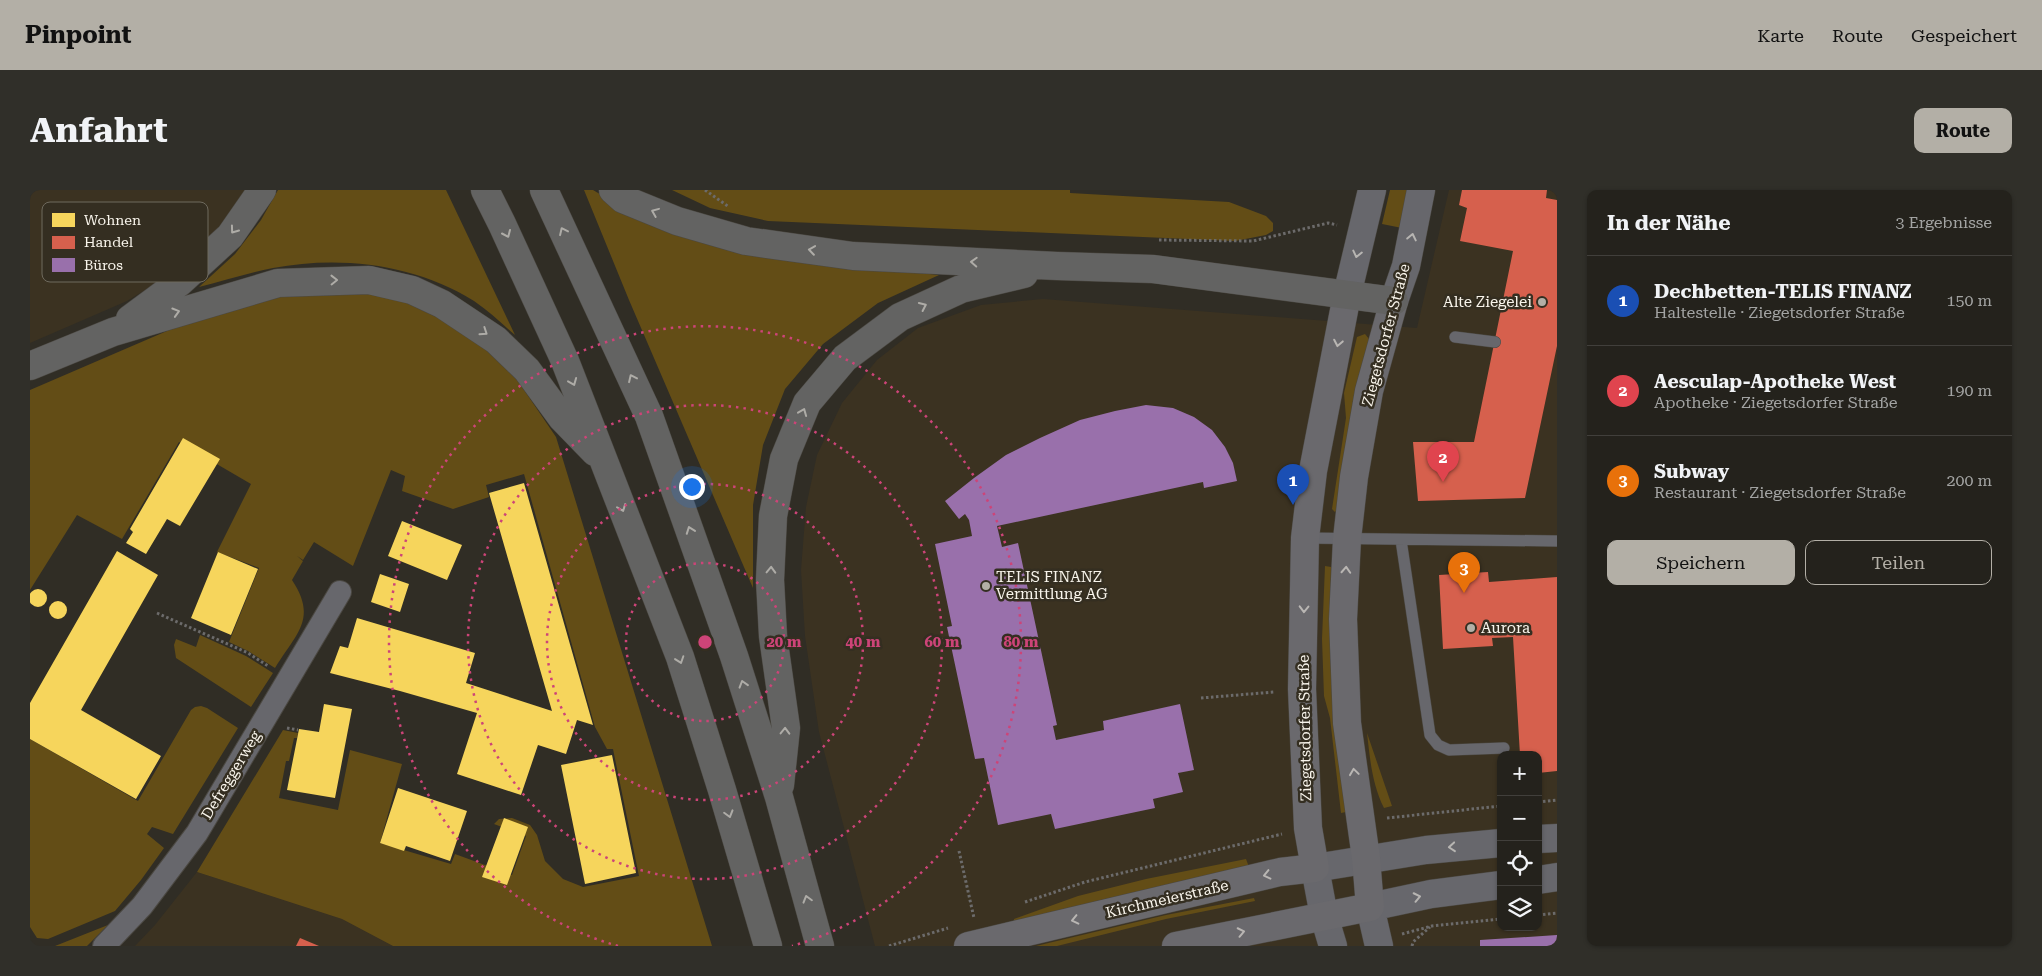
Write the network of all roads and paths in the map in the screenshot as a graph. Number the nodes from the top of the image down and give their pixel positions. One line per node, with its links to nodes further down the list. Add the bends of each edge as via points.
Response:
1 (262, 190): 11 (highway, one-way to 11, via 230,236)
2 (485, 190): 20 (highway, one-way to 20, via 564,361)
3 (544, 190): 31 (highway, one-way to 3, via 734,656 649,416)
4 (613, 190): 12 (highway, one-way to 4, via 853,256 746,241 677,221 623,199)
5 (705, 190): 8 (path)
6 (1372, 190): 9 (street, Ziegetsdorfer Straße)
7 (1421, 190): 15 (street, Ziegetsdorfer Straße, one-way to 7, via 1406,266)
8 (733, 210)
9 (1362, 232): 10 (path, via 1328,223 1253,241); 14 (street, Ziegetsdorfer Straße, one-way to 14)
10 (1157, 240)
11 (208, 256)
12 (1057, 266): 14 (highway, via 1153,269); 31 (highway, one-way to 12, via 786,728 773,636 770,580 773,516 784,459 807,403 845,358 900,317 960,289)
13 (180, 282): 16 (highway, one-way to 16)
14 (1347, 295): 15 (highway); 21 (main road, Ziegetsdorfer Straße, one-way to 21, via 1312,471)
15 (1394, 301): 22 (main road, Ziegetsdorfer Straße, via 1369,391)
16 (113, 332): 19 (highway); 20 (highway, one-way to 20, via 278,282 369,280 412,290 442,304 496,340 527,370 562,418)
17 (1455, 337): 18 (lane)
18 (1495, 342)
19 (30, 366)
20 (605, 462): 51 (highway, one-way to 51, via 680,657)
21 (1305, 538): 22 (lane); 28 (main road, Ziegetsdorfer Straße, one-way to 28)
22 (1347, 539): 23 (lane); 38 (main road, Ziegetsdorfer Straße, one-way to 22, via 1347,723 1343,619)
23 (1402, 540): 24 (lane); 30 (lane, via 1430,735 1438,746 1449,750)
24 (1557, 541)
25 (340, 592): 50 (street, Defreggerweg, via 197,833 142,906)
26 (157, 613): 27 (path, via 248,653)
27 (272, 669)
28 (1302, 689): 29 (path); 39 (main road, Ziegetsdorfer Straße, via 1308,828)
29 (1201, 698)
30 (1504, 748)
31 (779, 797): 52 (highway, one-way to 31)
32 (1557, 800): 33 (path)
33 (1542, 802)
34 (1557, 838): 35 (street)
35 (1542, 839)
36 (1497, 843): 38 (street, Kirchmeierstraße, one-way to 38)
37 (960, 851): 48 (path)
38 (1366, 858): 39 (street, Kirchmeierstraße); 43 (main road, Ziegetsdorfer Straße)
39 (1315, 868): 46 (street, Ziegetsdorfer Straße); 48 (main road, Kirchmeierstraße, one-way to 48, via 1280,872)
40 (1557, 877): 41 (street)
41 (1542, 879)
42 (1497, 886): 43 (street, one-way to 42, via 1431,894)
43 (1370, 907): 46 (main road); 49 (street)
44 (1557, 913): 45 (path)
45 (1542, 915)
46 (1324, 916): 53 (main road, one-way to 46); 54 (street, Ziegetsdorfer Straße)
47 (1497, 919): 49 (path, via 1432,926)
48 (975, 944)
49 (1378, 944)
50 (104, 946)
51 (768, 946)
52 (820, 946)
53 (1176, 946)
54 (1333, 946)

